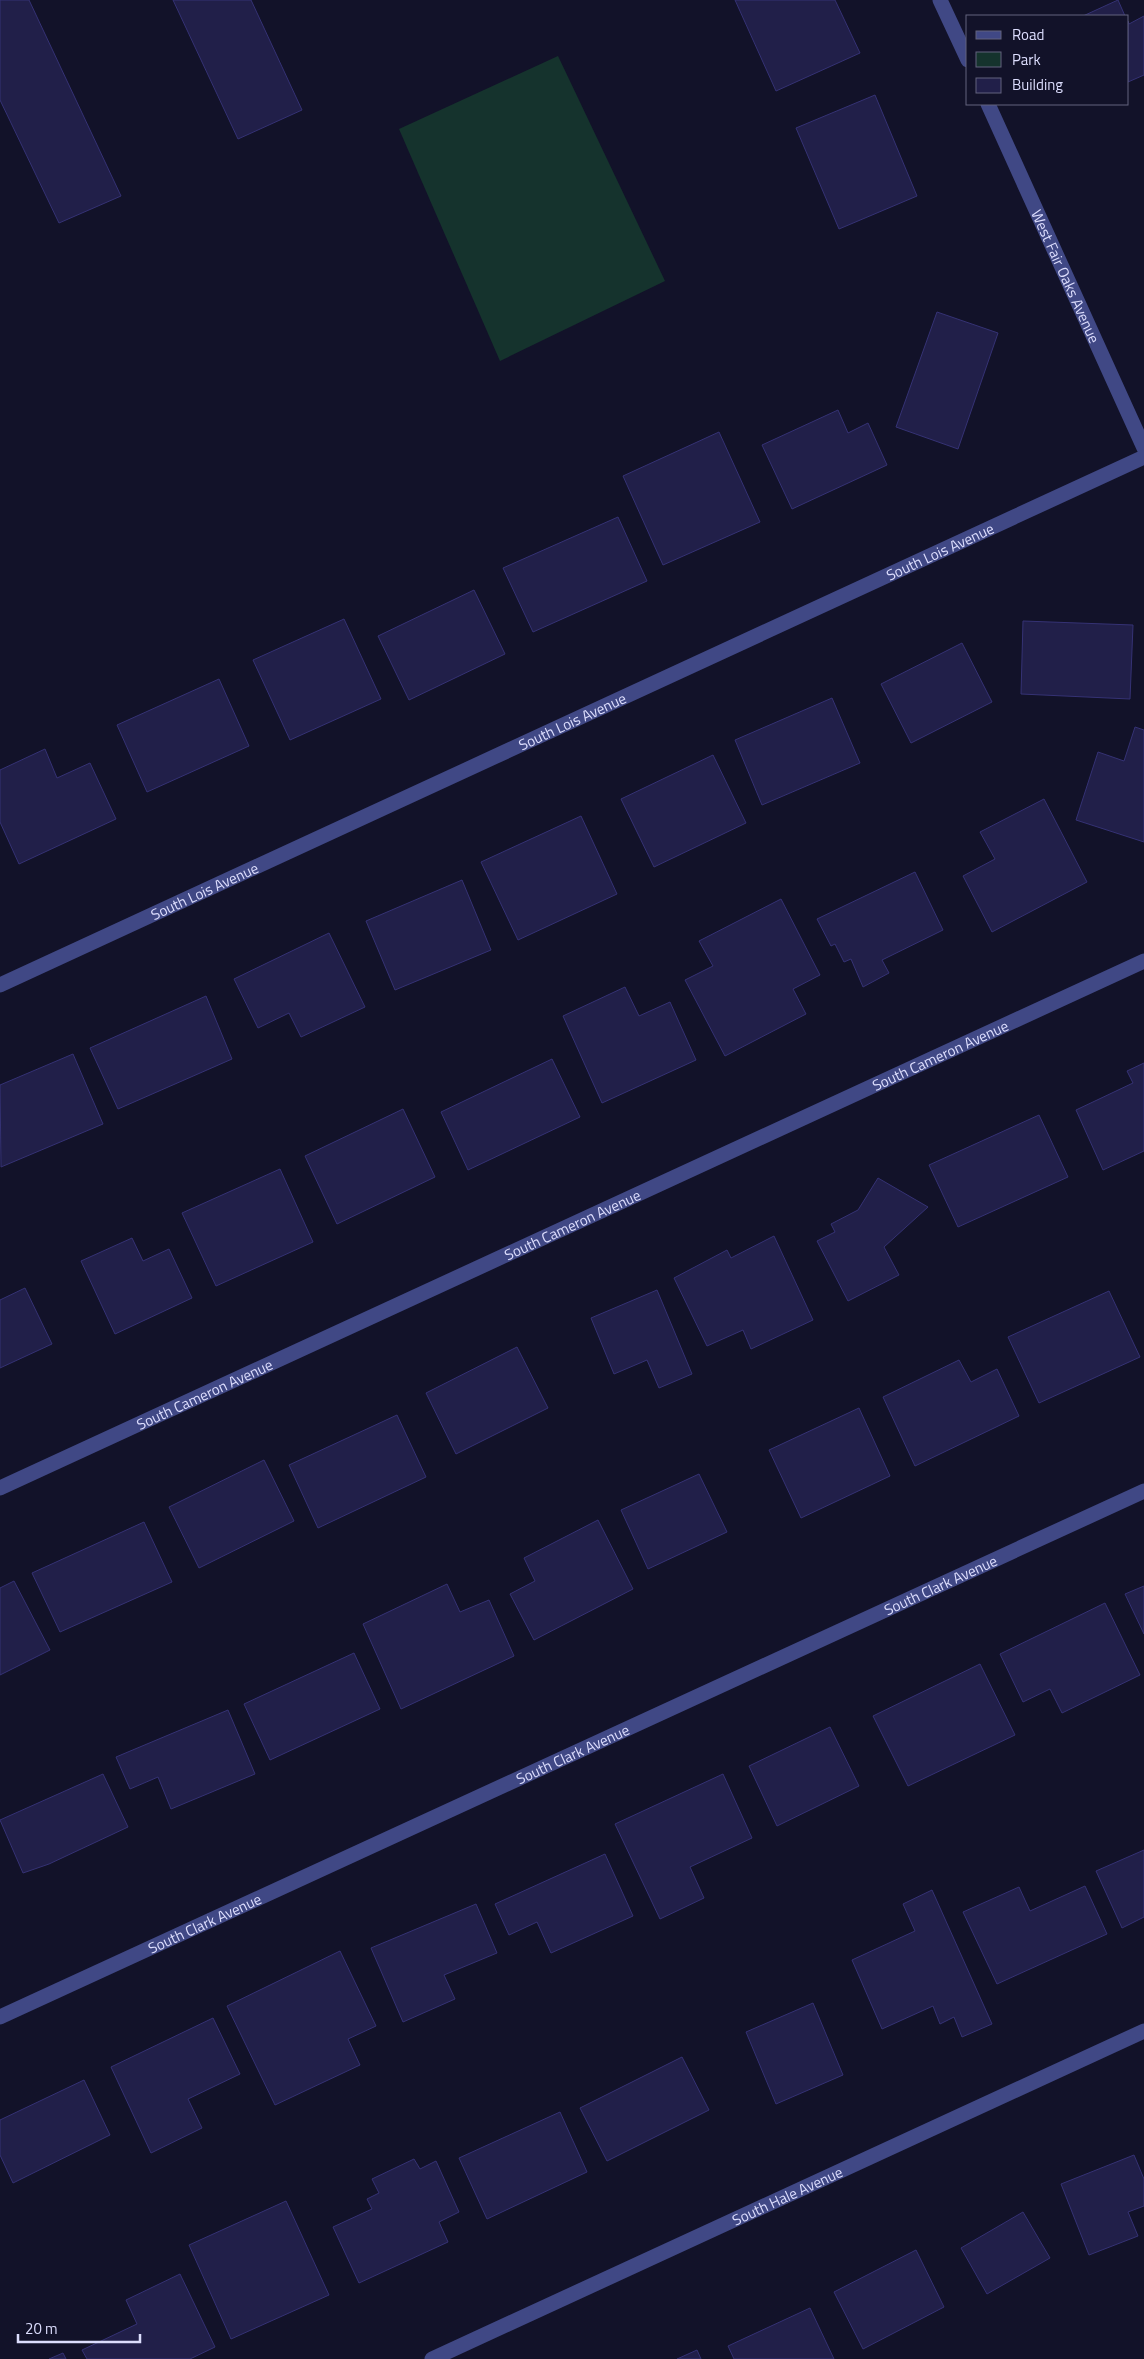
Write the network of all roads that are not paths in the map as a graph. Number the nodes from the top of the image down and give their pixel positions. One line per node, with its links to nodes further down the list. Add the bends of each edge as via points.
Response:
1 (940, 0): 2 (street)
2 (966, 56)
3 (988, 105): 4 (street, West Fair Oaks Avenue)
4 (1144, 448)
5 (1144, 457): 7 (street, South Lois Avenue)
6 (1144, 961): 8 (street, South Cameron Avenue)
7 (0, 985)
8 (0, 1488)
9 (1144, 1491): 10 (street, South Clark Avenue)
10 (0, 2017)
11 (1144, 2031): 12 (street, South Hale Avenue)
12 (432, 2359)

